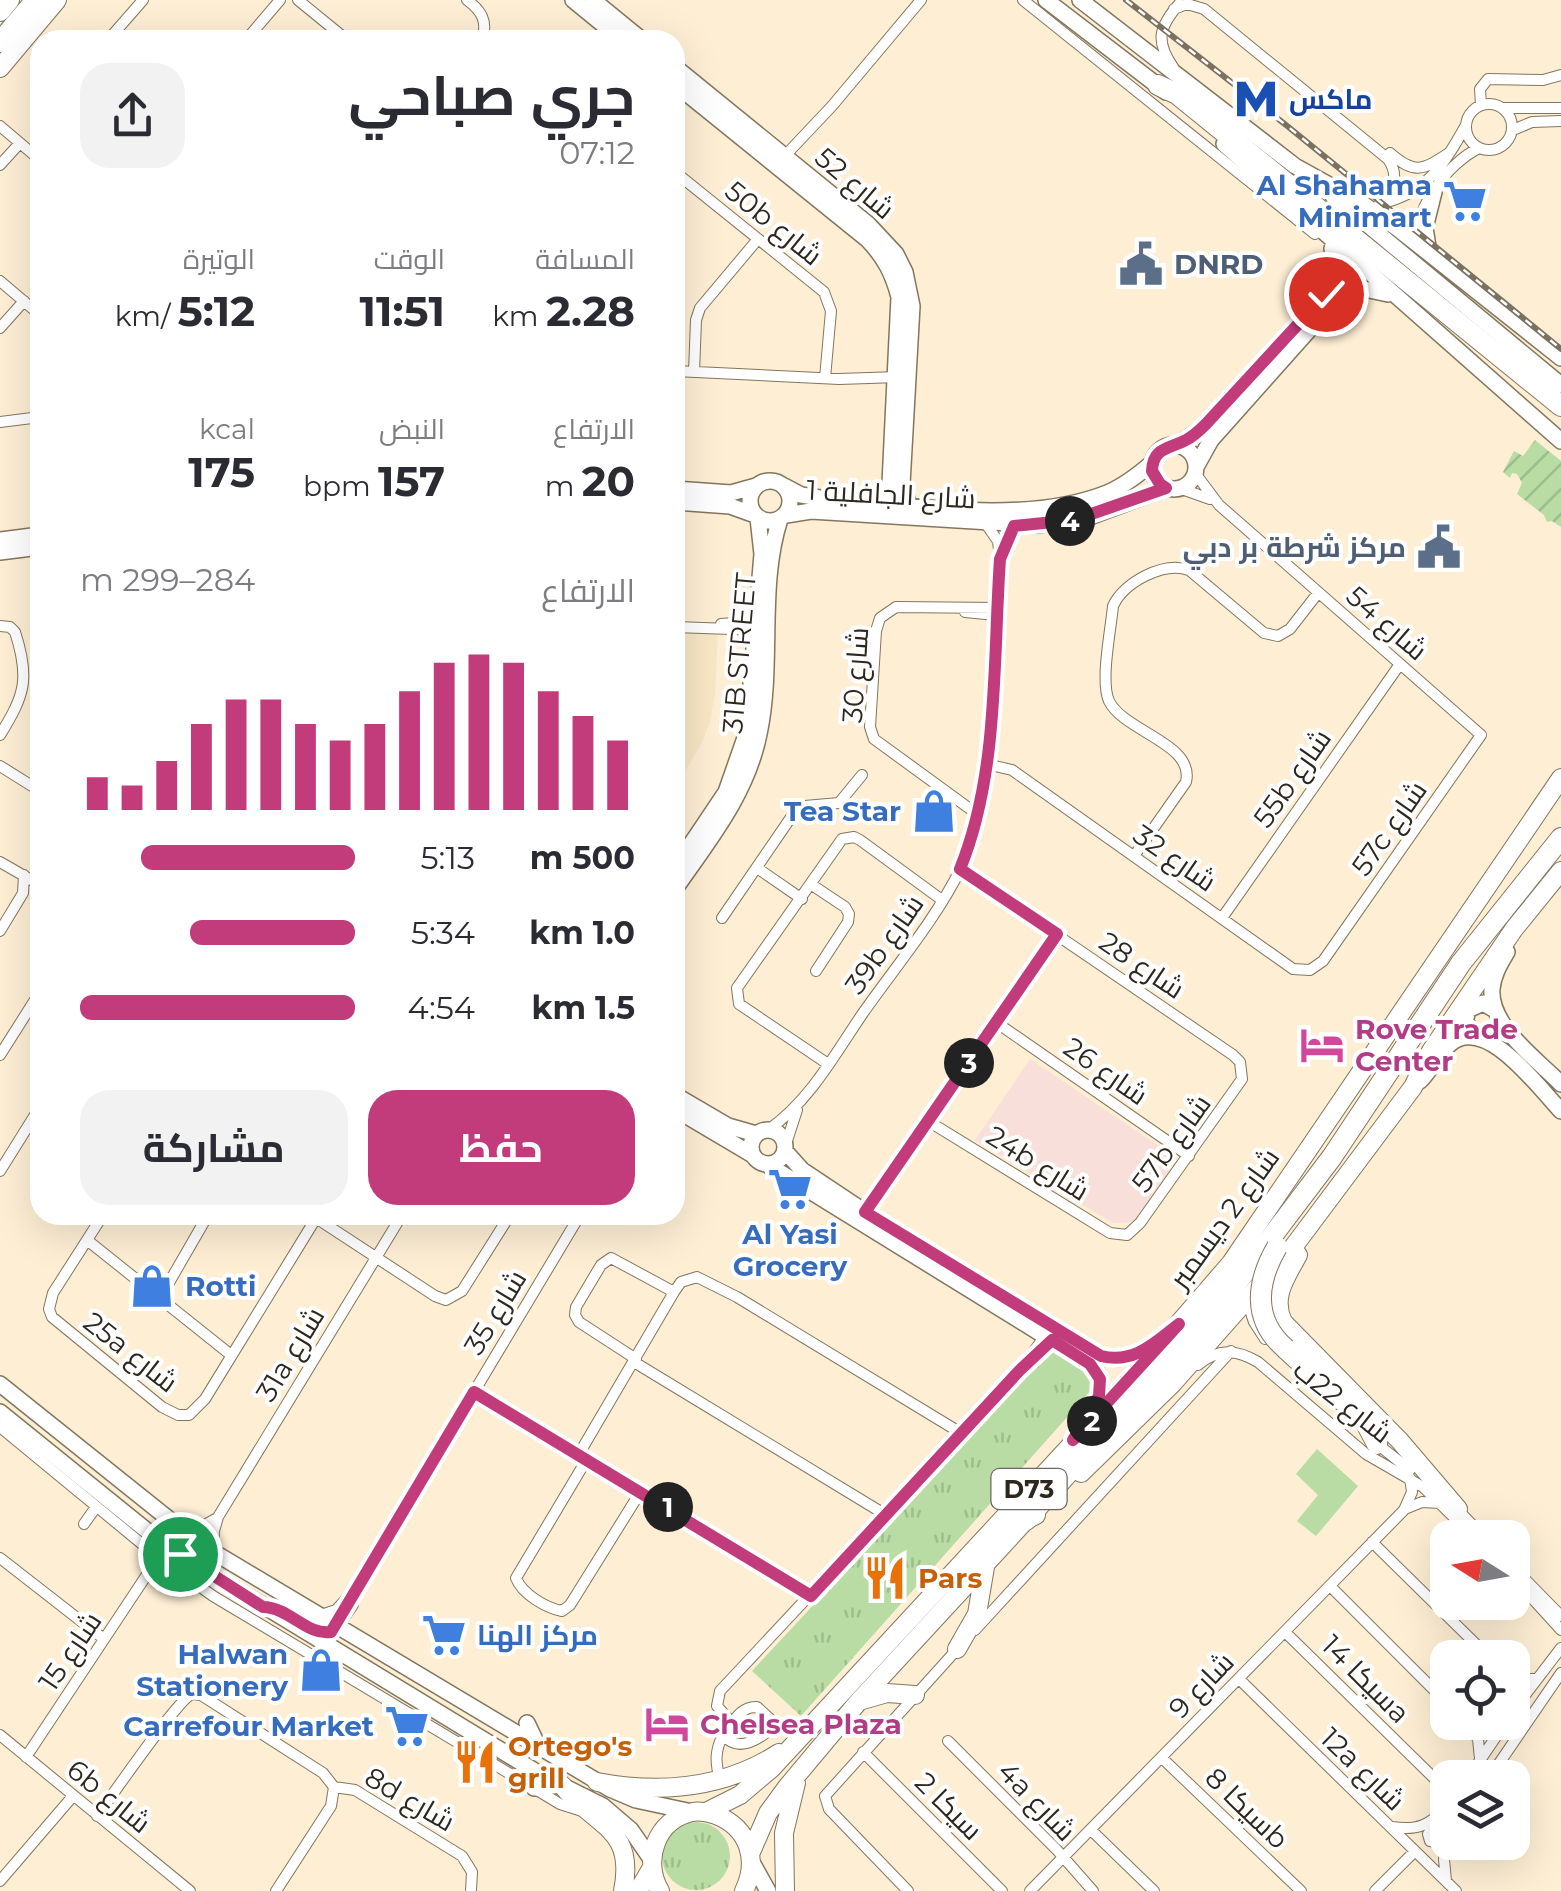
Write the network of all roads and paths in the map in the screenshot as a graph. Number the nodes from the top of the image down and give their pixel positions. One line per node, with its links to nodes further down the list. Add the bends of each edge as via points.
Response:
1 (10, 0): 16 (highway)
2 (36, 0): 25 (highway)
3 (56, 0): 17 (main road)
4 (143, 0): 18 (street)
5 (280, 0): 19 (street)
6 (298, 0): 20 (street)
7 (468, 0): 21 (street)
8 (573, 0): 22 (street)
9 (593, 0): 23 (street)
10 (921, 0): 44 (street)
11 (1023, 0): 50 (street)
12 (1046, 0): 30 (street)
13 (1080, 0): 29 (street)
14 (1204, 0): 42 (street, via 1406,166 1426,167)
15 (1178, 4): 29 (street, via 1159,38); 48 (street, via 1204,9 1388,159 1395,180)
16 (0, 11)
17 (31, 30)
18 (117, 30)
19 (254, 30)
20 (335, 30)
21 (485, 30)
22 (619, 30)
23 (623, 30)
24 (30, 32): 26 (main road)
25 (0, 42)
26 (0, 68)
27 (1561, 74): 32 (street, via 1488,79 1480,89)
28 (685, 76): 44 (street, شارع 52)
29 (1182, 80): 45 (street)
30 (1158, 85): 52 (street); 64 (highway)
31 (685, 91): 44 (street, شارع 52)
32 (1481, 106): 33 (street); 36 (street)
33 (1502, 108): 34 (street); 38 (street)
34 (1561, 108)
35 (1561, 121): 38 (street)
36 (1466, 124): 40 (street, via 1470,142); 42 (street)
37 (0, 126): 39 (street)
38 (1513, 130): 40 (street, via 1504,146)
39 (18, 141): 41 (street); 43 (street)
40 (1479, 148): 47 (street)
41 (30, 151)
42 (1450, 153): 48 (street, via 1419,189)
43 (0, 161)
44 (785, 164): 62 (street, شارع 52, via 868,240 894,276)
45 (1310, 176): 48 (street); 63 (street)
46 (685, 180): 49 (street, 50b شارع)
47 (1434, 192): 51 (street)
48 (1373, 205): 51 (street)
49 (758, 239): 60 (street, via 700,308); 61 (street, 50b شارع, via 829,301)
50 (1332, 248): 52 (street); 68 (street, via 1334,280 1326,294 1206,424)
51 (1424, 249): 58 (street)
52 (1376, 278): 54 (street)
53 (0, 280): 55 (street)
54 (1394, 296): 67 (street); 70 (street, via 1364,288 1341,294 1211,440)
55 (24, 301): 56 (street); 57 (street)
56 (30, 306)
57 (0, 328)
58 (1561, 358)
59 (685, 372): 60 (street)
60 (694, 372): 61 (street)
61 (826, 378): 62 (street)
62 (901, 381): 76 (street, شارع 52, via 890,483); 77 (street, شارع 52)
63 (1561, 385)
64 (1561, 406)
65 (30, 418): 66 (street)
66 (0, 422)
67 (1561, 441)
68 (1174, 445): 69 (street); 70 (street, via 1190,452)
69 (1152, 463): 73 (street, via 1155,478); 77 (street, شارع الجافلية 1, via 1109,492 1040,509)
70 (1195, 470): 73 (street, via 1186,485); 78 (street, شارع 54)
71 (756, 486): 72 (street, via 770,480); 74 (street, via 731,493); 79 (street, via 750,500)
72 (784, 486): 76 (street, شارع الجافلية 1, via 810,497); 80 (street, via 790,500)
73 (1173, 488): 78 (street, شارع 54); 82 (street, شارع الجافلية 1, via 1074,520)
74 (685, 490)
75 (685, 503): 79 (street, via 730,506)
76 (881, 503): 77 (street, شارع الجافلية 1)
77 (908, 505)
78 (1219, 505): 88 (street, شارع 54)
79 (756, 517): 80 (street); 91 (street, 31B STREET)
80 (783, 517): 81 (street, شارع الجافلية 1, via 819,512); 91 (street, 31B STREET)
81 (986, 524): 82 (street, شارع الجافلية 1); 87 (street, 39b شارع)
82 (1014, 526): 87 (street, 39b شارع)
83 (30, 536): 84 (street)
84 (0, 540)
85 (30, 548): 86 (street)
86 (0, 552)
87 (1000, 559): 89 (street, 39b شارع)
88 (1318, 593): 93 (street, شارع 54); 107 (street, via 1278,636 1264,633 1179,566 1159,570 1117,598 1106,684 1110,703 1182,757 1188,773)
89 (996, 612): 96 (street, 39b شارع); 104 (street, شارع 30, via 896,607 880,618 876,631 870,727 877,744)
90 (0, 626): 94 (street, via 15,632 25,683)
91 (762, 626): 92 (street); 106 (street, 31B STREET, via 742,753); 113 (street, 31B STREET, via 763,713 746,777)
92 (685, 627)
93 (1400, 664): 95 (street, شارع 54); 119 (street, 55b شارع)
94 (0, 735)
95 (1482, 735): 123 (street, 57c شارع)
96 (988, 745): 97 (street, 39b شارع); 99 (street)
97 (986, 764): 99 (street, شارع 32); 102 (street, 39b شارع)
98 (0, 766): 103 (street)
99 (1012, 770): 102 (street); 107 (street, شارع 32)
100 (862, 775): 109 (street, via 839,803 796,810)
101 (1561, 778): 163 (main road, شارع 2 ديسمبر / D73, via 1428,962 1231,1264)
102 (984, 780): 104 (street, 39b شارع)
103 (30, 785)
104 (977, 814): 110 (street, 39b شارع)
105 (1561, 838): 130 (highway, via 1483,933)
106 (685, 854)
107 (1134, 856): 119 (street, شارع 32)
108 (0, 862): 112 (street)
109 (758, 868): 116 (street); 118 (street)
110 (960, 869): 117 (street, 39b شارع); 122 (street, شارع 28)
111 (1561, 872): 120 (main road, D73)
112 (24, 875): 114 (street); 121 (street, via 23,894)
113 (685, 875)
114 (30, 879)
115 (812, 885): 116 (street); 117 (street, via 846,842 866,846); 124 (street, via 849,914)
116 (802, 899): 131 (street, via 748,975 742,999)
117 (942, 900): 131 (street, 39b شارع)
118 (722, 918)
119 (1222, 918): 123 (street, شارع 32, via 1293,969 1317,967)
120 (1514, 929): 126 (street, via 1492,984); 134 (main road, D73)
121 (0, 931)
122 (1057, 934): 127 (street); 132 (street, شارع 28, via 1233,1056)
123 (1333, 947)
124 (816, 972)
125 (30, 1008): 129 (street)
126 (1495, 1010): 128 (street, via 1483,1003 1468,1010 1465,1022); 133 (street)
127 (997, 1023): 139 (street); 144 (street, شارع 26)
128 (1478, 1036): 134 (street, via 1453,1041); 137 (street, via 1493,1042)
129 (0, 1055)
130 (1393, 1062): 159 (highway); 175 (highway, bridge, via 1364,1127 1277,1248 1262,1277 1260,1301 1266,1324 1286,1349 1365,1421)
131 (828, 1064): 136 (street, 39b شارع)
132 (1243, 1072): 144 (street, 57b شارع)
133 (1561, 1084)
134 (1413, 1087): 147 (main road, D73)
135 (685, 1101): 141 (street, via 714,1119)
136 (800, 1104): 141 (street, 39b شارع); 142 (street, 39b شارع)
137 (1561, 1111)
138 (685, 1116): 143 (street)
139 (928, 1121): 148 (street); 156 (street, 24b شارع, via 1101,1228)
140 (30, 1124): 146 (street)
141 (762, 1132): 142 (street, via 780,1135); 143 (street, via 751,1143)
142 (785, 1149): 145 (street); 148 (street, via 802,1170)
143 (752, 1154): 145 (street)
144 (1190, 1156): 156 (street, 57b شارع)
145 (768, 1165): 164 (street)
146 (0, 1171)
147 (1323, 1209): 161 (main road, D73); 180 (main road, via 1279,1292 1281,1317 1400,1441)
148 (865, 1212): 163 (street, via 1101,1356 1138,1355)
149 (97, 1225): 157 (street, 25a شارع)
150 (202, 1225): 162 (street)
151 (311, 1225): 166 (street, 25a شارع)
152 (330, 1225): 158 (street)
153 (396, 1225): 158 (street, 31a شارع)
154 (504, 1225): 158 (street, via 453,1299 440,1298)
155 (574, 1225): 170 (street, شارع 35)
156 (1127, 1234)
157 (88, 1240): 162 (street); 166 (street, 25a شارع, via 49,1300 58,1324 178,1415 196,1410)
158 (376, 1258): 183 (street, 31a شارع)
159 (1250, 1265): 161 (street); 184 (highway)
160 (674, 1292): 167 (street); 167 (street, via 610,1258 576,1308 580,1322); 173 (street, via 691,1278 708,1280)
161 (1247, 1299): 168 (main road, D73); 175 (street, شارع 22ب, via 1268,1342)
162 (158, 1300): 166 (street)
163 (1179, 1324): 174 (main road, شارع 2 ديسمبر / D73)
164 (1048, 1338): 173 (street); 174 (street, via 1090,1364 1100,1379 1099,1396)
165 (1231, 1351): 168 (street, via 1212,1354); 177 (street, شارع 22ب, via 1258,1362 1366,1454); 213 (street)
166 (231, 1355)
167 (635, 1360): 176 (street); 182 (street)
168 (1172, 1382): 184 (main road, D73)
169 (0, 1384): 189 (street, via 162,1507)
170 (474, 1392): 176 (street); 198 (street, شارع 35)
171 (0, 1412): 188 (street)
172 (0, 1428): 179 (street)
173 (961, 1434): 182 (street)
174 (1073, 1440): 230 (main road, شارع 2 ديسمبر / D73)
175 (1377, 1444): 180 (street, شارع 22ب)
176 (583, 1456): 178 (street); 178 (street, via 516,1578 552,1608 562,1611 570,1604)
177 (1410, 1478): 180 (street, شارع 22ب); 181 (street)
178 (641, 1491): 199 (street)
179 (96, 1506): 187 (street); 193 (street)
180 (1449, 1506): 181 (street, via 1422,1502); 185 (street, شارع 22ب); 186 (street, شارع 22ب)
181 (1404, 1510): 190 (street, شارع 9)
182 (886, 1515): 199 (street)
183 (218, 1517): 189 (street, 31a شارع); 191 (street, 31a شارع)
184 (1026, 1520): 195 (main road, D73)
185 (1460, 1520)
186 (1465, 1520)
187 (84, 1524)
188 (151, 1534): 192 (street); 193 (street, شارع 15)
189 (187, 1535): 191 (street)
190 (1372, 1542): 197 (street, شارع 9); 211 (street)
191 (214, 1552): 205 (street, via 294,1595)
192 (180, 1554): 193 (street); 203 (street)
193 (158, 1557): 210 (street, شارع 15); 214 (street, via 213,1596)
194 (0, 1558): 210 (street)
195 (988, 1561): 213 (main road, via 977,1614); 222 (main road, D73)
196 (1530, 1584): 201 (street)
197 (1330, 1586): 209 (street, شارع 9); 219 (street)
198 (357, 1587): 202 (street, شارع 35); 205 (street, شارع 35, via 336,1610)
199 (811, 1596): 223 (street, via 720,1690 719,1710)
200 (1530, 1596): 207 (street)
201 (1542, 1596): 204 (street); 206 (street)
202 (350, 1604): 208 (street)
203 (263, 1607): 208 (street, via 278,1608 322,1633); 214 (street)
204 (1561, 1607)
205 (318, 1616): 208 (street)
206 (1561, 1616)
207 (1561, 1630)
208 (342, 1631): 231 (street)
209 (1285, 1632): 215 (street, شارع 9); 238 (street, سيكا 14a)
210 (106, 1636): 233 (street, شارع 15)
211 (1472, 1640)
212 (1561, 1648): 217 (street)
213 (957, 1649): 221 (street)
214 (348, 1667): 241 (street); 243 (street)
215 (1239, 1679): 234 (street, شارع 9); 249 (street, 12a شارع)
216 (1530, 1679): 217 (street)
217 (1535, 1679): 220 (street)
218 (1558, 1679): 236 (street)
219 (1430, 1686)
220 (1530, 1686)
221 (916, 1694): 222 (main road); 232 (street)
222 (859, 1701): 237 (main road, D73)
223 (734, 1721): 226 (street); 226 (street, via 757,1707 770,1726 741,1745)
224 (527, 1724): 231 (street)
225 (0, 1735): 233 (street, 6b شارع)
226 (724, 1735): 239 (street, via 717,1752)
227 (1477, 1740): 235 (street)
228 (1494, 1740): 235 (street)
229 (948, 1741): 253 (street, 4a شارع)
230 (796, 1742): 239 (main road); 246 (main road, شارع 2 ديسمبر / D73, via 752,1787)
231 (538, 1746): 240 (street)
232 (863, 1752): 268 (street, via 825,1801); 269 (street, سيكا 2)
233 (26, 1757): 244 (street, 6b شارع)
234 (1162, 1758): 250 (street, شارع 9); 273 (street, سيكا 8b)
235 (1480, 1760)
236 (1502, 1760)
237 (800, 1770): 252 (main road, D73, via 768,1812); 267 (main road, via 784,1834)
238 (1430, 1774)
239 (726, 1777): 240 (main road, via 665,1789)
240 (597, 1782): 246 (street, via 636,1800)
241 (562, 1786): 243 (street); 245 (main road); 255 (street, via 613,1813)
242 (334, 1787): 247 (street, 8d شارع, via 323,1773 201,1696 192,1697 174,1711); 258 (street, 8d شارع, via 356,1790 457,1852 470,1866); 261 (street, via 331,1806)
243 (534, 1788): 245 (street)
244 (73, 1796): 247 (street, 6b شارع); 256 (street)
245 (586, 1812): 263 (main road, via 621,1843)
246 (699, 1812): 252 (main road, via 735,1825); 255 (main road, شارع 2 ديسمبر, via 664,1829)
247 (100, 1818): 259 (street, 6b شارع)
248 (1430, 1822): 249 (street)
249 (1390, 1826): 251 (street, 12a شارع)
250 (1091, 1830): 253 (street, شارع 9); 272 (street)
251 (1415, 1851): 257 (street, 12a شارع); 274 (street)
252 (752, 1858): 260 (main road); 266 (street)
253 (1062, 1860): 270 (street, شارع 9); 271 (street, 4a شارع)
254 (1444, 1860): 257 (street)
255 (650, 1865): 264 (main road); 265 (main road)
256 (0, 1881)
257 (1446, 1882): 275 (street, 12a شارع)
258 (472, 1886)
259 (182, 1887): 262 (street)
260 (746, 1888)
261 (279, 1889)
262 (169, 1891)
263 (623, 1891)
264 (638, 1891)
265 (660, 1891)
266 (768, 1891)
267 (785, 1891)
268 (908, 1891)
269 (1002, 1891)
270 (1030, 1891)
271 (1093, 1891)
272 (1154, 1891)
273 (1301, 1891)
274 (1375, 1891)
275 (1456, 1891)

